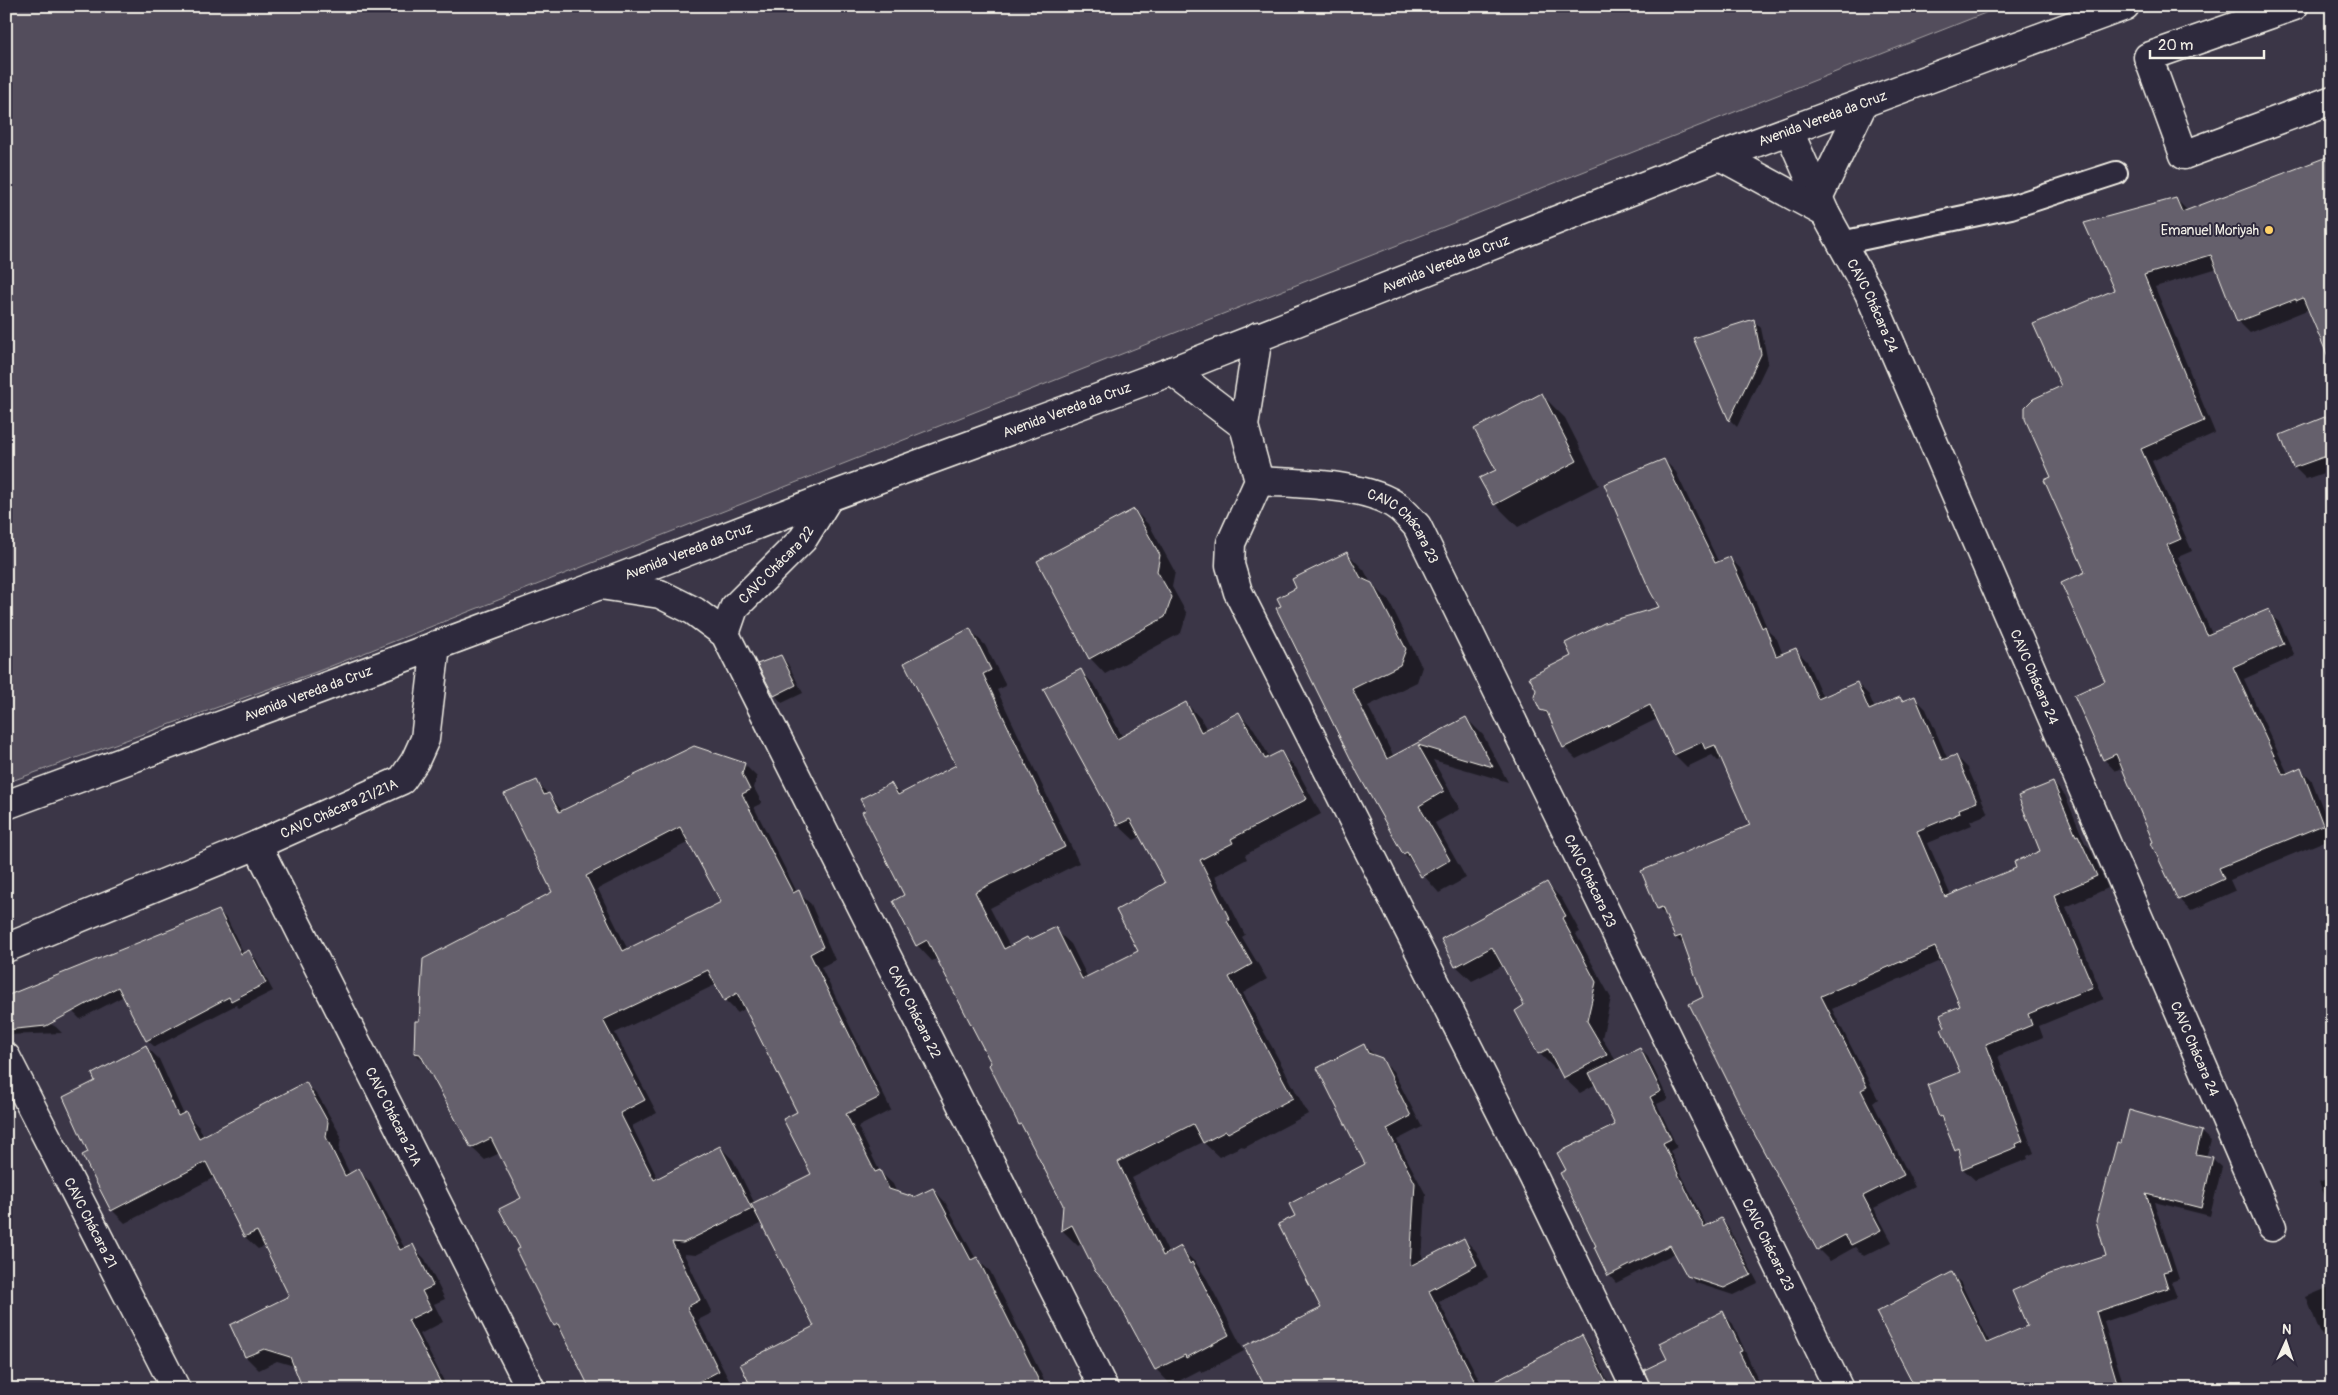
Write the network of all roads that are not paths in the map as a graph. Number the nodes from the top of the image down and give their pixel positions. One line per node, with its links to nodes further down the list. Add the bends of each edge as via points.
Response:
1 (2294, 6): 3 (street, via 2148,58 2184,154)
2 (2111, 8): 4 (street, Avenida Vereda da Cruz)
3 (2332, 100)
4 (1864, 102): 5 (street, Avenida Vereda da Cruz); 8 (street)
5 (1789, 131): 6 (street, Avenida Vereda da Cruz); 8 (street, CAVC Chácara 24)
6 (1720, 156): 8 (street); 10 (street, Avenida Vereda da Cruz)
7 (2116, 173): 9 (lane, via 2011,207)
8 (1822, 205): 9 (street, CAVC Chácara 24)
9 (1841, 243): 22 (street, CAVC Chácara 24, via 1869,293)
10 (1258, 336): 11 (street, Avenida Vereda da Cruz); 12 (street)
11 (1172, 372): 12 (street); 14 (street, Avenida Vereda da Cruz)
12 (1244, 426): 13 (street)
13 (1259, 481): 26 (street, via 1231,543 1230,565 1238,592 1534,1178); 27 (street, CAVC Chácara 23, via 1342,487 1374,496 1398,506 1418,526)
14 (829, 497): 15 (street, Avenida Vereda da Cruz); 16 (street, CAVC Chácara 22, via 803,539 734,608)
15 (600, 585): 16 (street, CAVC Chácara 22, via 660,594 694,611); 17 (street, Avenida Vereda da Cruz)
16 (725, 634): 25 (street, CAVC Chácara 22)
17 (436, 645): 18 (street, Avenida Vereda da Cruz); 19 (street, CAVC Chácara 21/21A, via 424,738 415,761 402,780)
18 (6, 805)
19 (256, 845): 20 (street); 24 (street, CAVC Chácara 21A)
20 (6, 948)
21 (6, 1057): 23 (street, CAVC Chácara 21)
22 (2272, 1227)
23 (176, 1389)
24 (531, 1389)
25 (1104, 1389)
26 (1636, 1389)
27 (1839, 1389)

